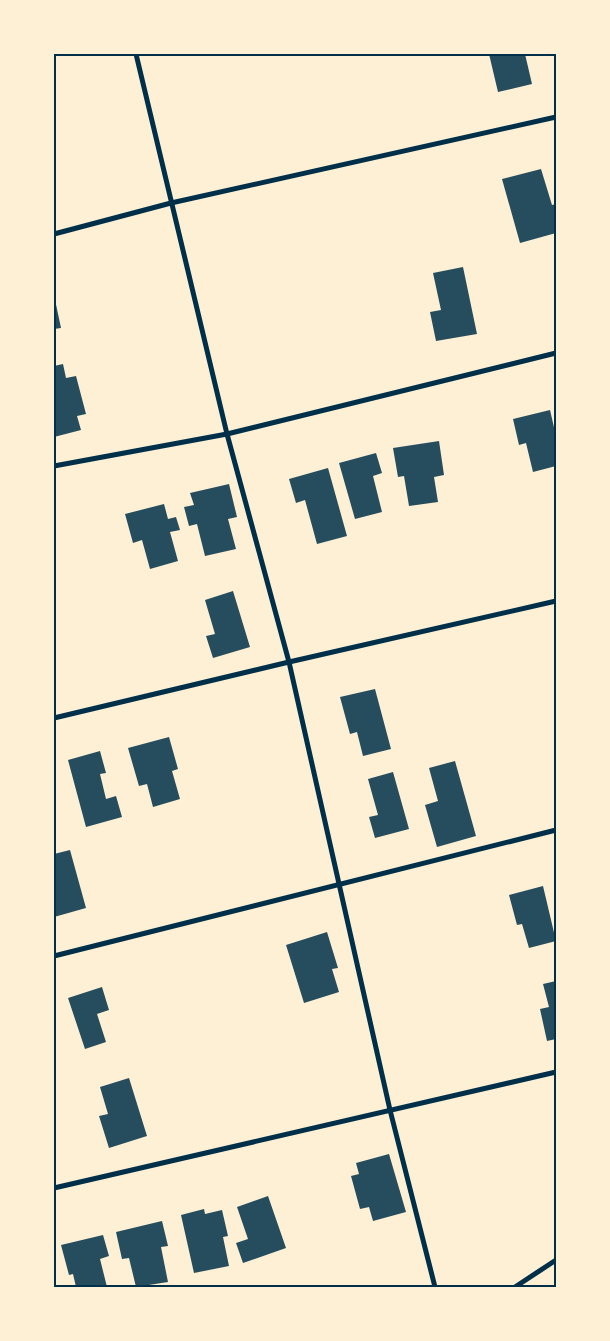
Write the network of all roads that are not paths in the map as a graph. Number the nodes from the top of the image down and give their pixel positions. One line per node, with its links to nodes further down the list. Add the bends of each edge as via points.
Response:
1 (136, 54): 3 (street)
2 (556, 117): 3 (street)
3 (172, 203): 4 (street); 6 (street)
4 (54, 234)
5 (556, 353): 6 (street)
6 (227, 434): 7 (street); 9 (street)
7 (54, 466)
8 (556, 601): 9 (street)
9 (289, 662): 10 (street); 12 (street)
10 (54, 718)
11 (556, 830): 12 (street)
12 (340, 885): 13 (street); 15 (street)
13 (54, 956)
14 (556, 1072): 15 (street)
15 (390, 1110): 16 (street); 18 (street)
16 (54, 1188)
17 (556, 1260): 19 (street)
18 (435, 1287)
19 (515, 1287)

